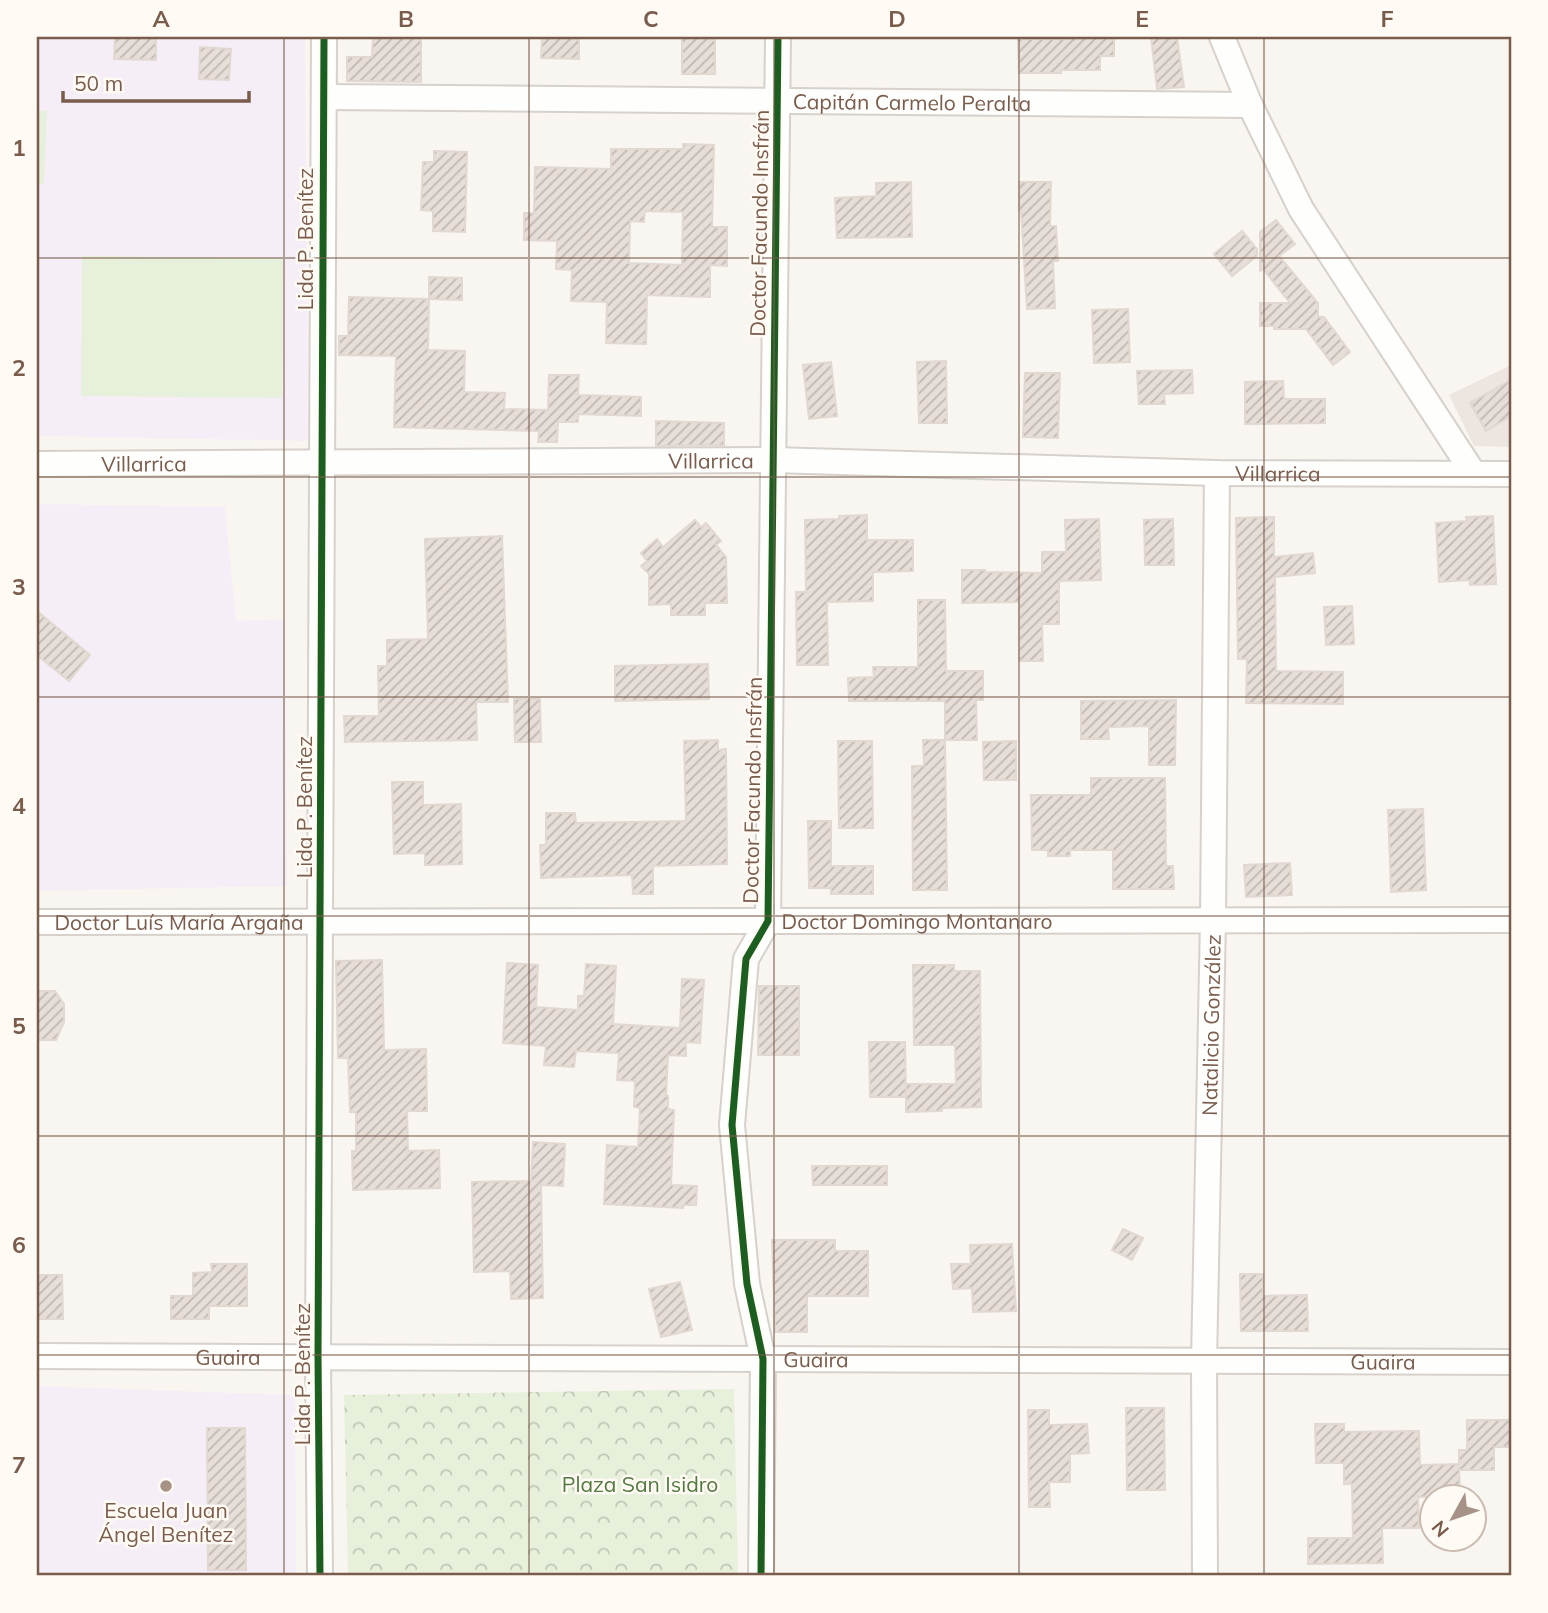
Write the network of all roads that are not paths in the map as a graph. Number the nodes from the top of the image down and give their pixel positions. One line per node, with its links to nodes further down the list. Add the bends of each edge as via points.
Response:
1 (324, 37): 4 (street, Lida P. Benítez)
2 (778, 37): 5 (street, Doctor Facundo Insfrán)
3 (1222, 37): 6 (street)
4 (324, 97): 5 (street, Capitán Carmelo Peralta); 8 (street, Lida P. Benítez)
5 (778, 100): 6 (street, Capitán Carmelo Peralta); 7 (street, Doctor Facundo Insfrán)
6 (1250, 105): 11 (street, via 1301,209)
7 (773, 460): 8 (street, Villarrica); 10 (street, Villarrica); 15 (street, Doctor Facundo Insfrán)
8 (322, 463): 9 (street, Villarrica); 17 (street, Lida P. Benítez)
9 (37, 464)
10 (1217, 473): 11 (street, Villarrica); 13 (street, Natalicio González)
11 (1474, 474): 12 (street, Villarrica)
12 (1511, 474)
13 (1213, 920): 14 (street, Doctor Domingo Montanaro); 15 (street, Doctor Domingo Montanaro); 21 (street, Natalicio González)
14 (1511, 920)
15 (768, 921): 17 (street, Doctor Domingo Montanaro); 20 (street, Doctor Facundo Insfrán, via 746,959 732,1125 747,1284)
16 (37, 922): 17 (street, Doctor Luís María Argaña)
17 (322, 922): 19 (street, Lida P. Benítez)
18 (37, 1356): 19 (street, Guaira)
19 (318, 1356): 20 (street, Guaira); 23 (street, Lida P. Benítez)
20 (763, 1359): 21 (street, Guaira); 24 (street, Doctor Facundo Insfrán)
21 (1204, 1362): 22 (street, Guaira); 25 (street, Natalicio González)
22 (1511, 1362)
23 (320, 1576)
24 (761, 1576)
25 (1205, 1576)

